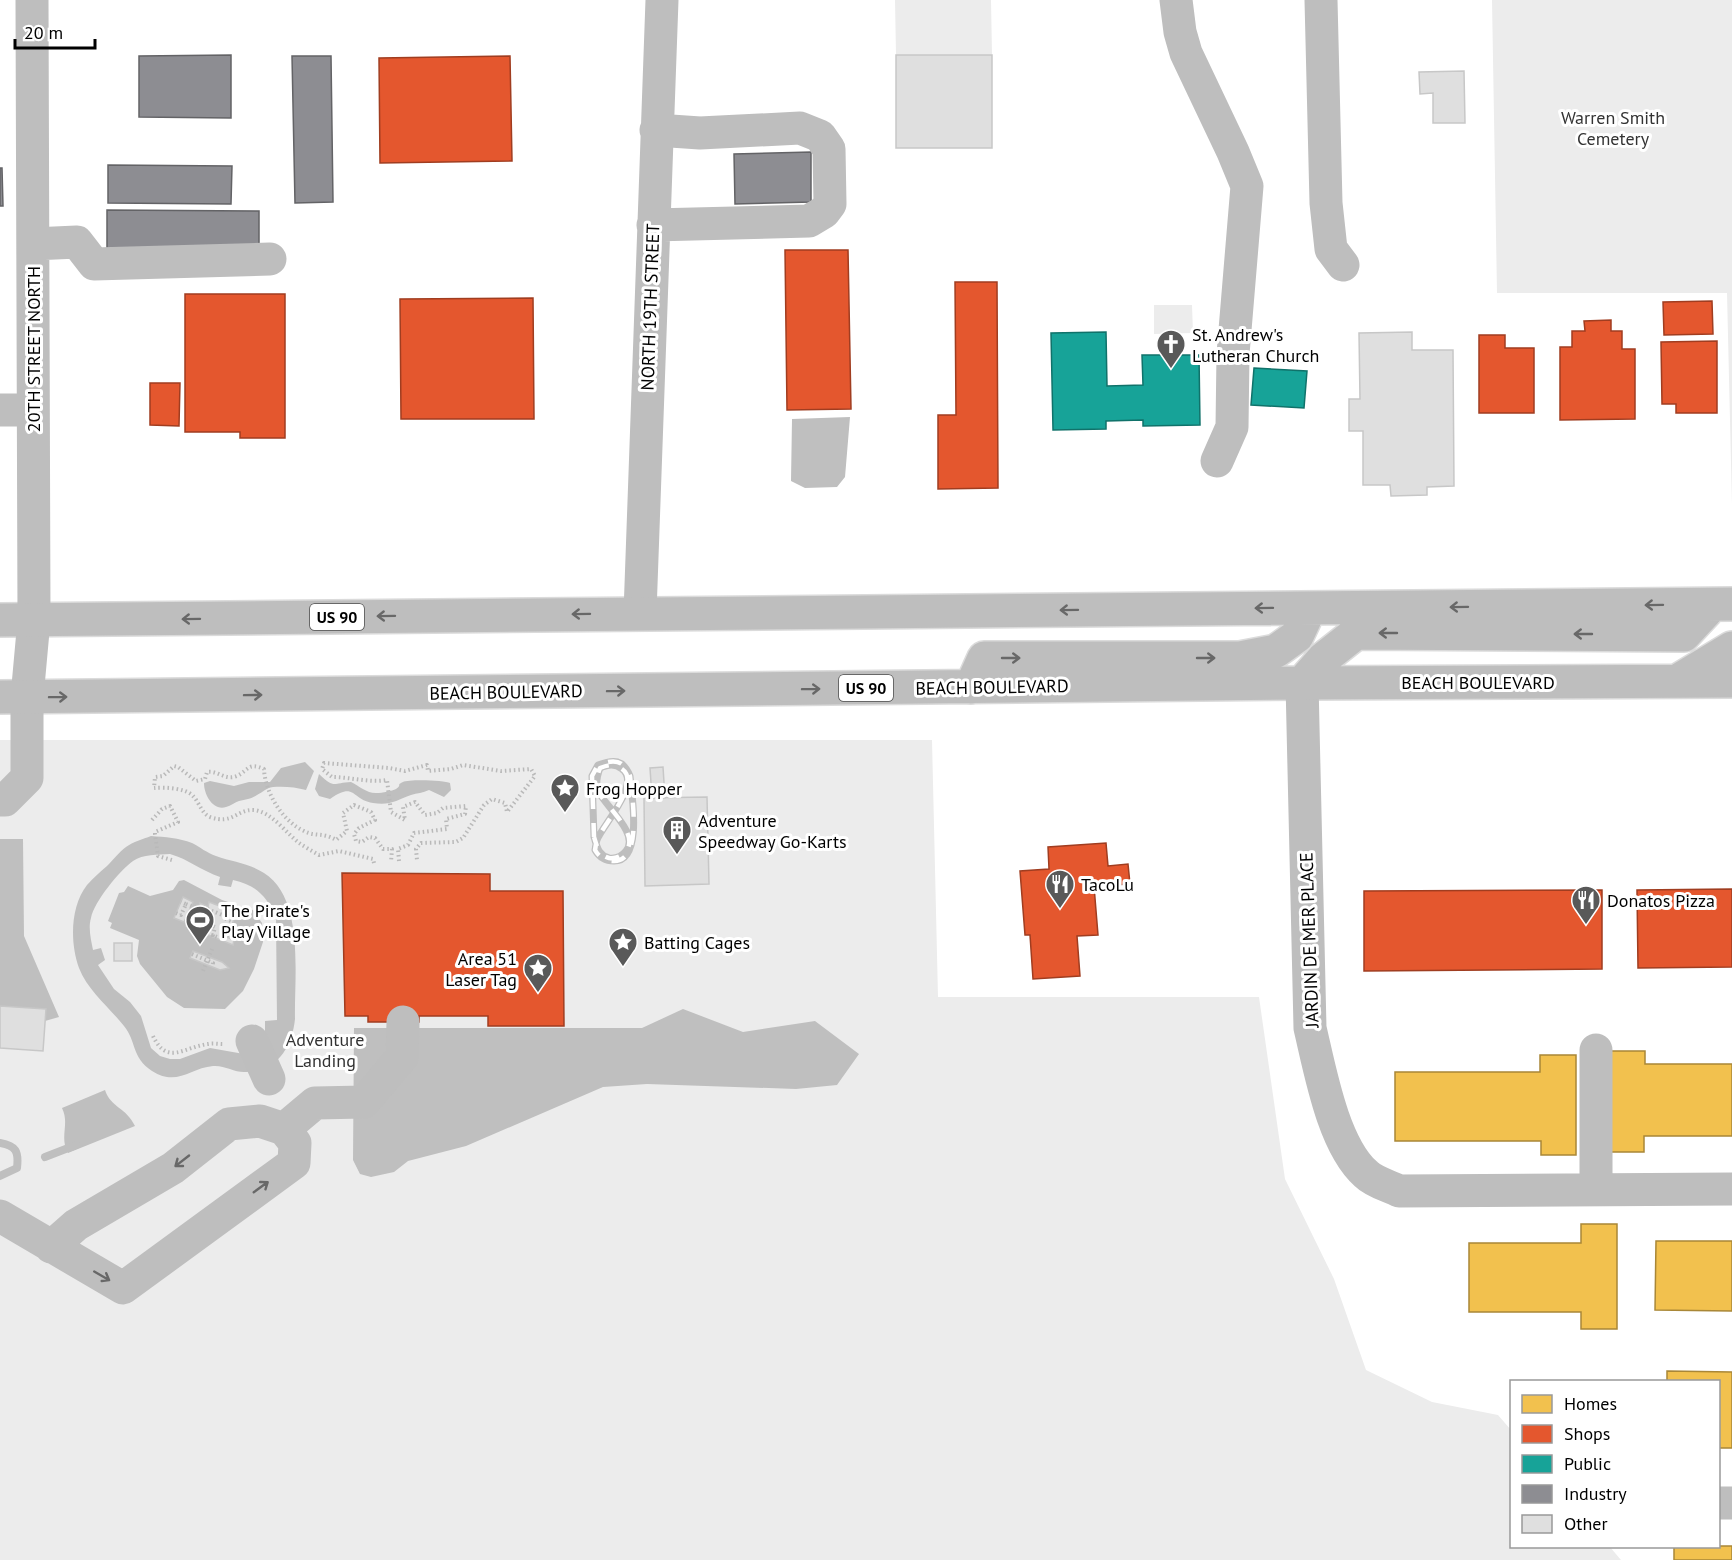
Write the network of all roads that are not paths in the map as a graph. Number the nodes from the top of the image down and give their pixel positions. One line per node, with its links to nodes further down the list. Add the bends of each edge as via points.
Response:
1 (32, 0): 7 (main road, 20TH STREET NORTH)
2 (662, 0): 5 (main road, NORTH 19TH STREET)
3 (1176, 0): 12 (main road, via 1186,53 1247,186 1233,354 1232,427)
4 (1321, 0): 9 (main road, via 1326,203 1331,249)
5 (656, 130): 6 (main road, NORTH 19TH STREET); 6 (main road, via 700,133 800,128 820,136 829,149 830,204 809,221)
6 (653, 225): 15 (main road, NORTH 19TH STREET)
7 (33, 244): 8 (main road, via 77,242 94,264); 11 (main road, 20TH STREET NORTH)
8 (270, 259)
9 (1343, 265)
10 (0, 410): 11 (main road)
11 (33, 410): 17 (main road, 20TH STREET NORTH)
12 (1216, 461)
13 (1722, 605): 14 (main road, US 90, one-way to 14); 21 (main road, one-way to 21, via 1684,635 1356,633 1323,659)
14 (1310, 608): 15 (main road, US 90, one-way to 15); 22 (main road, one-way to 14, via 984,658 1240,658 1276,651 1297,636)
15 (640, 613): 17 (main road, US 90, one-way to 17)
16 (0, 620): 17 (main road, US 90)
17 (34, 620): 23 (main road, 20TH STREET NORTH)
18 (1732, 648): 19 (main road)
19 (1677, 681): 20 (main road, BEACH BOULEVARD / US 90); 21 (main road, BEACH BOULEVARD / US 90)
20 (1732, 681)
21 (1302, 683): 22 (main road, BEACH BOULEVARD / US 90); 31 (main road, JARDIN DE MER PLACE, via 1310,1028 1342,1143 1366,1175 1399,1191)
22 (970, 687): 23 (main road, BEACH BOULEVARD / US 90, one-way to 22)
23 (13, 697): 24 (main road, 20TH STREET NORTH, via 27,778 5,800)
24 (0, 800)
25 (403, 1022): 29 (main road, via 402,1057 364,1102 315,1103)
26 (241, 1043): 28 (main road)
27 (1596, 1050): 31 (main road)
28 (269, 1079)
29 (284, 1129): 33 (main road, one-way to 33, via 260,1120 229,1124 173,1168 76,1225); 33 (main road, one-way to 29, via 123,1288 294,1163 295,1143)
30 (1732, 1189): 31 (main road, JARDIN DE MER PLACE)
31 (1596, 1190)
32 (0, 1216): 33 (main road)
33 (51, 1247)

